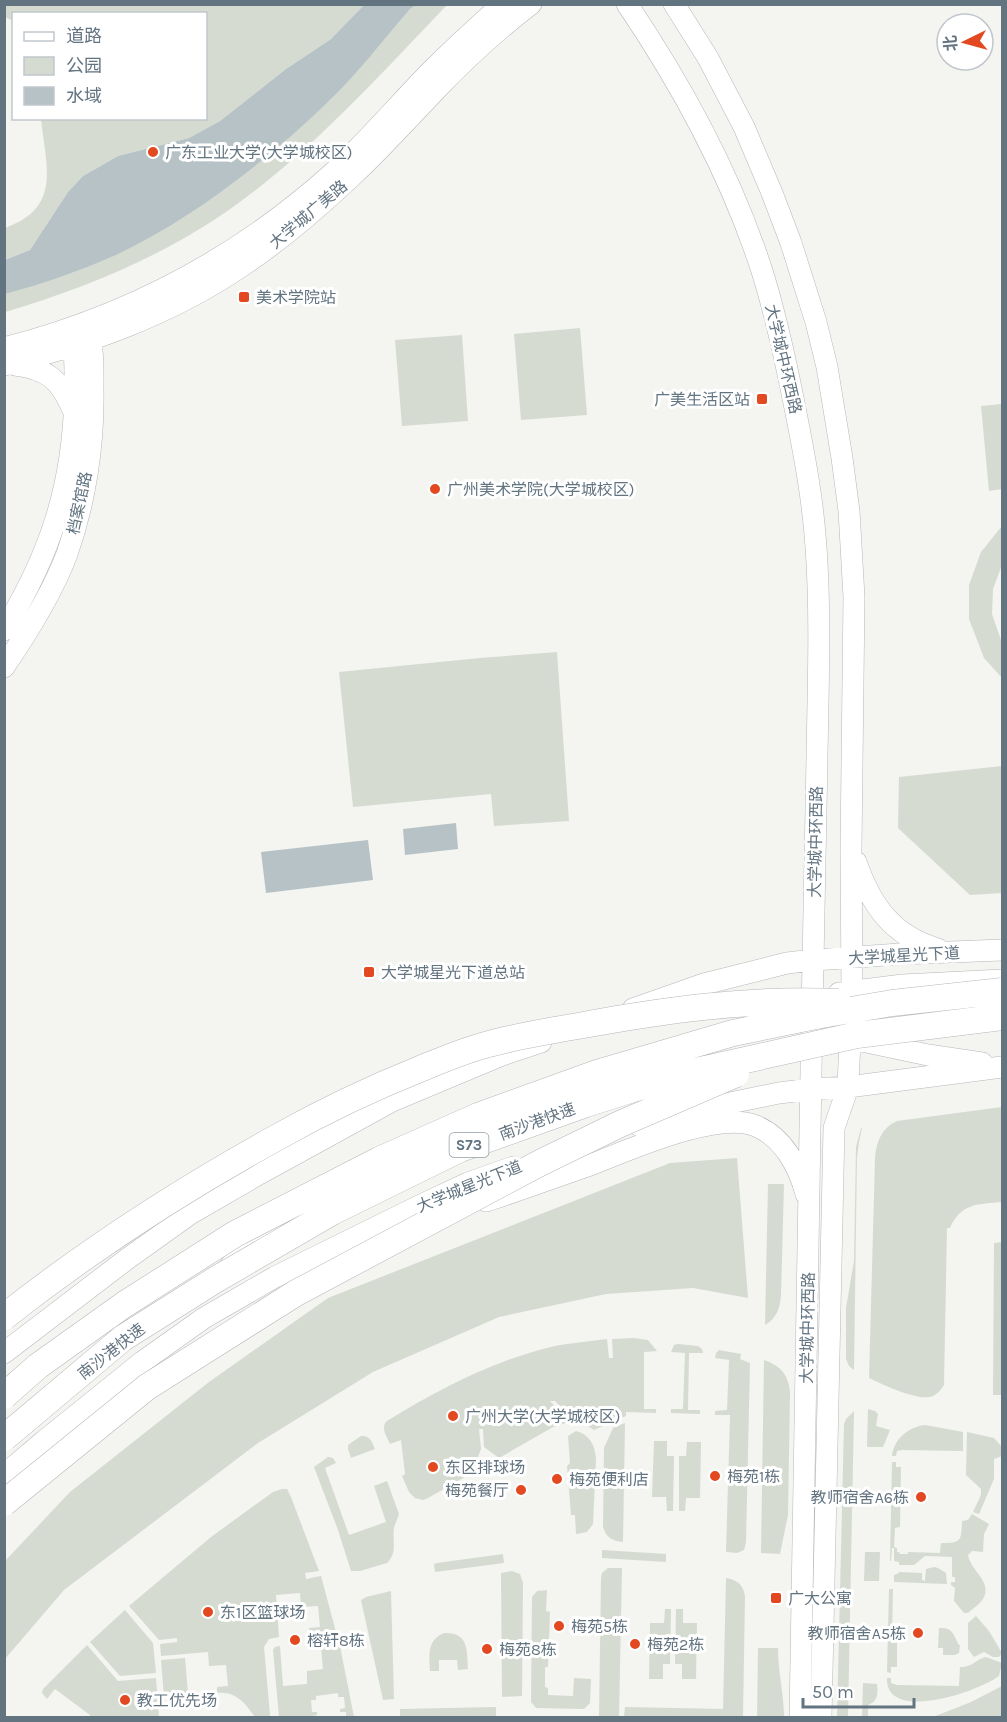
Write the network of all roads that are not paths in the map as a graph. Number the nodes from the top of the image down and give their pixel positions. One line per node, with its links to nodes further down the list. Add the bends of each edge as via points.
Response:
1 (503, 4): 5 (main road, 大学城广美路, via 444,58 336,170 275,221 205,268)
2 (531, 4): 5 (main road, 大学城广美路, via 470,57 352,177 268,248 242,267 150,317)
3 (627, 4): 14 (main road, 大学城中环西路, via 698,119 731,188 772,305 800,429 814,524 818,598)
4 (674, 4): 10 (main road, 大学城中环西路, via 727,94 772,194 806,286 827,367 849,511 852,557)
5 (80, 335): 6 (main road); 7 (main road, 档案馆路); 9 (main road, 档案馆路, via 93,398 91,446 81,501 61,568 30,628)
6 (5, 359): 7 (main road, via 52,377)
7 (74, 414): 8 (main road, 档案馆路, via 68,472 54,529 34,578)
8 (4, 630)
9 (4, 667)
10 (851, 849): 12 (main road, via 869,894 889,921 921,944); 13 (main road, 大学城中环西路)
11 (1002, 950): 12 (main road, 大学城星光下道)
12 (950, 952): 13 (main road, 大学城星光下道)
13 (852, 957): 14 (main road, 大学城星光下道); 16 (main road, 大学城中环西路)
14 (813, 960): 18 (main road, 大学城中环西路); 21 (main road, 大学城星光下道, via 770,966 704,984)
15 (1002, 980): 16 (main road)
16 (852, 991): 18 (main road); 22 (main road, 大学城中环西路)
17 (1002, 991): 19 (highway, 南沙港快速 / S73, bridge)
18 (812, 997): 21 (main road); 23 (main road, 大学城中环西路)
19 (892, 1003): 30 (highway, bridge, via 742,1003 629,1016 487,1044 337,1106 191,1186 92,1251); 33 (highway, 南沙港快速 / S73, bridge, via 689,1045 537,1094 424,1139 235,1234 125,1304 38,1366)
20 (1002, 1017): 24 (highway, 南沙港快速 / S73, bridge, via 858,1035)
21 (577, 1029): 32 (main road, 大学城星光下道, via 392,1101 259,1174 190,1214)
22 (850, 1039): 23 (main road); 25 (main road); 26 (main road, 大学城中环西路)
23 (811, 1042): 27 (main road, 大学城中环西路); 31 (main road, via 744,1051 656,1070 548,1103 406,1155 306,1208 247,1246)
24 (785, 1052): 34 (highway, 南沙港快速 / S73, bridge, via 674,1076 586,1104 450,1154 332,1212 123,1338); 36 (highway, bridge, via 600,1134 296,1293 147,1387)
25 (1002, 1066): 26 (main road, 大学城星光下道)
26 (848, 1088): 27 (main road, 大学城星光下道); 38 (main road, 大学城中环西路, via 834,1128)
27 (811, 1089): 28 (main road, 大学城中环西路); 29 (main road, 大学城星光下道, via 696,1110 577,1146 468,1184)
28 (809, 1207): 29 (main road, via 802,1181 778,1140 756,1125 732,1121 691,1129 502,1196); 37 (main road, 大学城中环西路)
29 (366, 1232): 31 (main road, 大学城星光下道, via 275,1277)
30 (4, 1317)
31 (191, 1328): 35 (main road, 大学城星光下道, via 142,1362)
32 (4, 1353)
33 (4, 1396)
34 (4, 1438)
35 (4, 1475)
36 (4, 1503)
37 (800, 1718)
38 (821, 1718)

